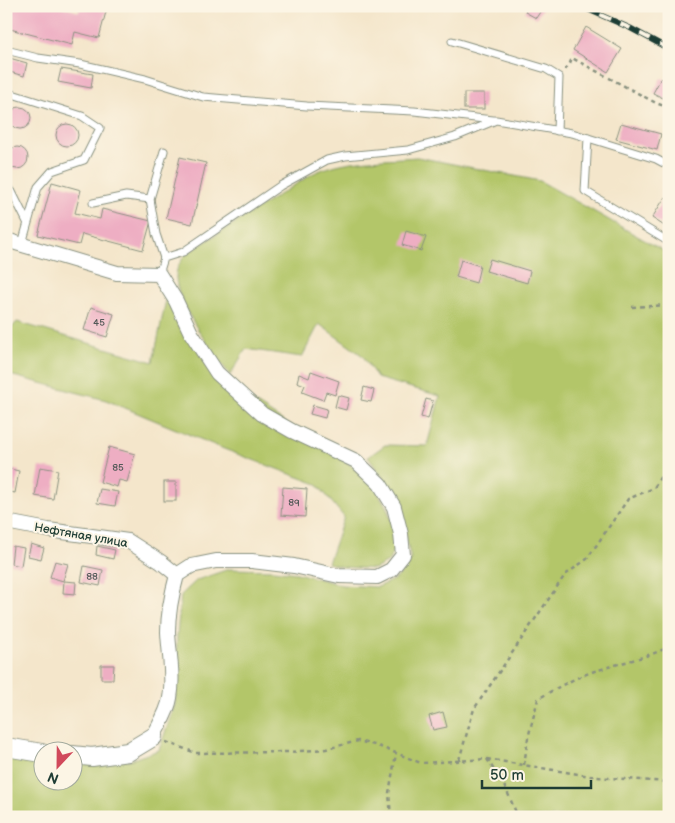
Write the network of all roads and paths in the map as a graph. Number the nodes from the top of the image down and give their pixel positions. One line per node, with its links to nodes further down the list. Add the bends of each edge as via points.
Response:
1 (452, 41): 3 (lane, via 546,69)
2 (6, 50): 6 (lane, via 145,79 204,97 414,111)
3 (559, 77): 5 (path, via 572,58); 7 (lane)
4 (6, 92): 14 (lane, via 82,116 100,128 84,160 52,172 38,187)
5 (669, 108)
6 (496, 120): 7 (lane); 18 (lane, via 455,137 408,150 327,160 280,186 183,252)
7 (558, 130): 8 (lane)
8 (588, 138): 10 (lane); 16 (lane, via 585,191)
9 (164, 151): 12 (lane)
10 (669, 166)
11 (6, 184): 14 (lane)
12 (150, 199): 13 (lane, via 126,196); 18 (lane)
13 (94, 204)
14 (28, 222): 17 (lane)
15 (6, 240): 17 (street)
16 (669, 242)
17 (22, 244): 19 (street, via 117,274)
18 (164, 258): 19 (lane)
19 (159, 274): 24 (street, via 217,373 262,414 356,461 380,484 394,507 403,555 391,570 377,577 339,576 252,561 216,561 191,566)
20 (669, 306): 21 (path)
21 (632, 307)
22 (669, 462): 32 (path, via 654,488 628,499 587,558 565,575 474,710)
23 (6, 522): 24 (street, Нефтяная улица, via 128,541)
24 (177, 574): 26 (street, via 168,629 170,699)
25 (669, 647): 33 (path, via 648,657 600,669 538,698)
26 (152, 737): 29 (path, via 196,753 326,750 358,741); 30 (street, via 128,752)
27 (6, 747): 28 (street)
28 (32, 751)
29 (396, 754): 32 (path, via 421,763); 35 (path, via 389,793)
30 (82, 756)
31 (487, 759): 32 (path); 33 (path); 36 (path, via 506,789)
32 (459, 760)
33 (524, 765): 34 (path, via 596,777)
34 (669, 782)
35 (391, 817)
36 (518, 817)

